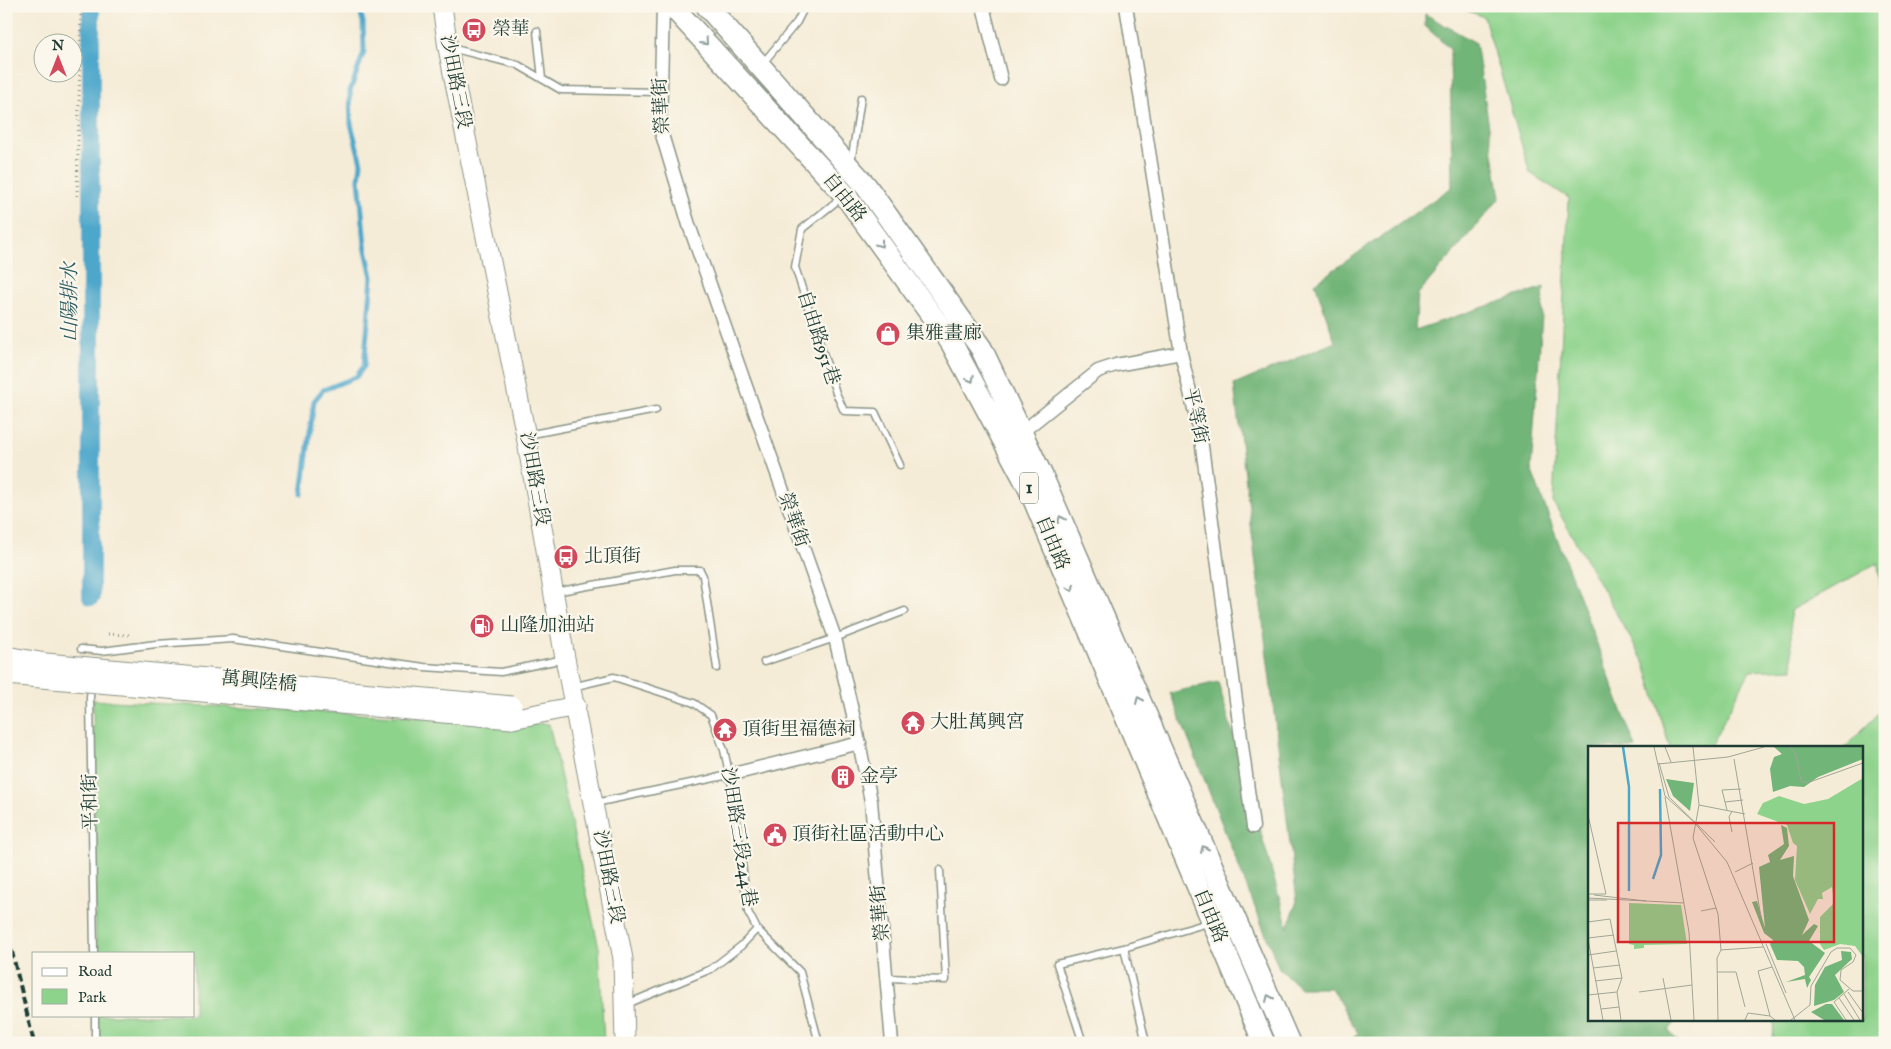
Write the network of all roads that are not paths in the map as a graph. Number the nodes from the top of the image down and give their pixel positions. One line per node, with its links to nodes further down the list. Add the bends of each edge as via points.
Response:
1 (442, 6): 9 (street, 沙田路三段)
2 (662, 6): 13 (street, 榮華街)
3 (672, 6): 16 (main road, 自由路 / 1, one-way to 16)
4 (707, 6): 10 (main road, 自由路 / 1)
5 (806, 6): 10 (lane, via 797,22)
6 (983, 6): 11 (street)
7 (1126, 6): 19 (street, 平等街)
8 (537, 31): 12 (lane)
9 (448, 48): 12 (lane, via 518,65); 22 (street, 沙田路三段)
10 (761, 65): 15 (main road, 自由路 / 1)
11 (1001, 78)
12 (542, 79): 13 (lane, via 561,90)
13 (660, 92): 26 (street, 榮華街, via 660,128 689,225)
14 (861, 98): 15 (lane)
15 (850, 168): 17 (main road, 自由路 / 1)
16 (845, 195): 18 (main road, 自由路 / 1); 23 (lane, 自由路951巷, via 802,229 795,267 844,411 875,412)
17 (886, 213): 18 (main road); 21 (main road, 自由路 / 1, via 981,348)
18 (866, 224): 42 (main road, 自由路 / 1, one-way to 42, via 951,342 1029,488)
19 (1181, 353): 21 (street, via 1098,371); 40 (street, 平等街, via 1201,439)
20 (656, 410): 22 (lane)
21 (1022, 432): 56 (main road, 自由路 / 1, one-way to 21)
22 (526, 436): 24 (street, 沙田路三段)
23 (900, 466)
24 (554, 592): 30 (street, 沙田路三段); 32 (lane, via 675,570 700,570)
25 (905, 611): 26 (lane)
26 (834, 638): 31 (lane); 37 (street, 榮華街)
27 (81, 648): 28 (lane)
28 (95, 651): 30 (lane, via 233,639 424,668 501,672); 45 (lane, 平和街, via 90,698)
29 (6, 656): 36 (street, 萬興陸橋, bridge)
30 (565, 658): 34 (street, 沙田路三段)
31 (764, 662)
32 (717, 668)
33 (6, 675): 36 (street, 萬興陸橋, bridge)
34 (571, 688): 35 (street, 沙田路三段); 38 (lane, 沙田路三段244巷, via 614,677 694,703 711,715)
35 (576, 706): 36 (street); 39 (street, 沙田路三段)
36 (512, 713)
37 (860, 743): 38 (street); 46 (street, 榮華街, via 871,801)
38 (729, 775): 39 (lane); 43 (lane, 沙田路三段244巷, via 748,912)
39 (594, 804): 47 (street, 沙田路三段, via 623,959)
40 (1253, 827)
41 (940, 870): 46 (lane, via 946,980)
42 (1212, 922): 44 (lane); 55 (main road, 自由路 / 1)
43 (757, 929): 47 (lane, via 712,970); 51 (lane, via 800,972)
44 (1124, 948): 53 (lane, via 1057,964); 54 (lane)
45 (94, 952)
46 (887, 978): 52 (street, 榮華街)
47 (623, 1006): 50 (street, 沙田路三段)
48 (94, 1016): 49 (lane)
49 (95, 1043)
50 (625, 1043)
51 (819, 1043)
52 (892, 1043)
53 (1083, 1043)
54 (1146, 1043)
55 (1264, 1043)
56 (1289, 1043)

